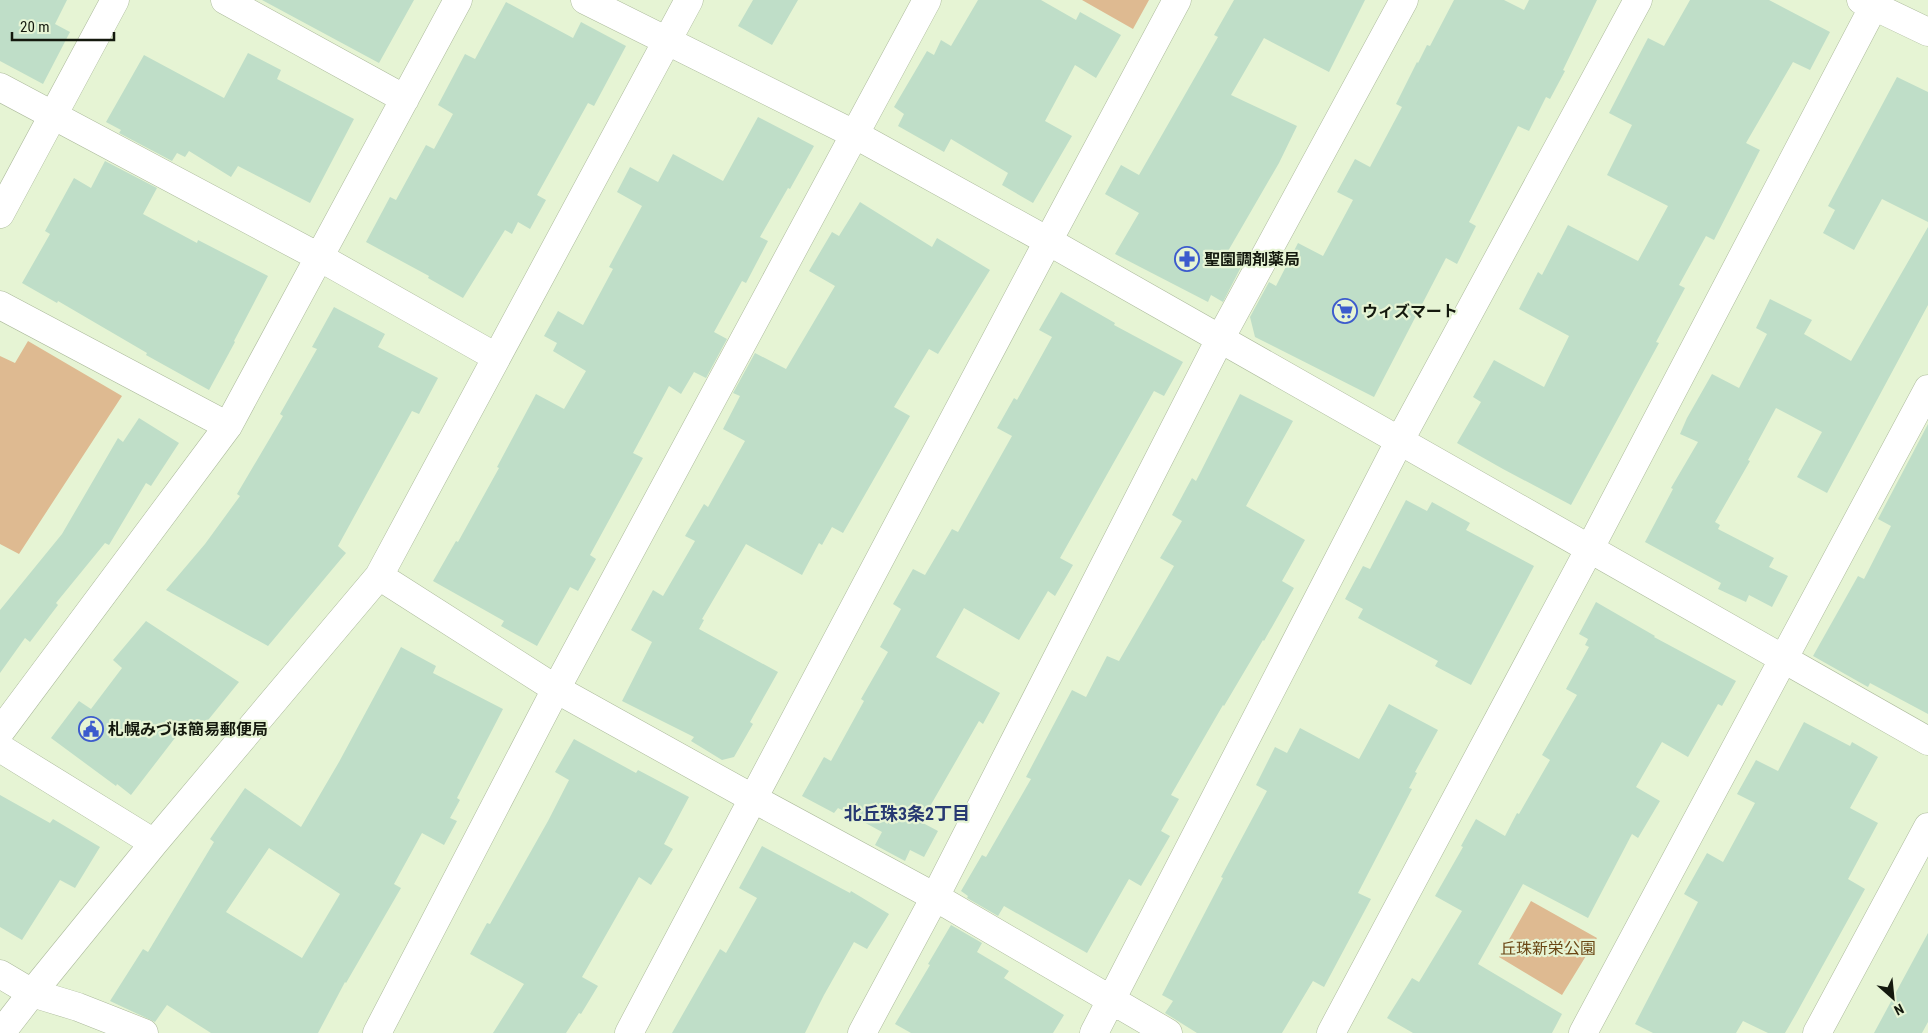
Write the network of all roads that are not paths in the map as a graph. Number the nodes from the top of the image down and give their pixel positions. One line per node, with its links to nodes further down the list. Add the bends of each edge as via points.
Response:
1 (116, 0): 15 (street)
2 (225, 0): 14 (street)
3 (458, 0): 14 (street)
4 (584, 0): 12 (street)
5 (689, 0): 12 (street)
6 (927, 0): 16 (street)
7 (1177, 0): 18 (street)
8 (1404, 0): 21 (street)
9 (1638, 0): 25 (street)
10 (1871, 2): 11 (street); 26 (street)
11 (1928, 32)
12 (666, 41): 16 (street); 22 (street)
13 (0, 87): 15 (street)
14 (405, 99): 19 (street)
15 (54, 116): 17 (street); 19 (street)
16 (854, 134): 18 (street); 29 (street)
17 (0, 214)
18 (1048, 241): 21 (street); 33 (street)
19 (319, 257): 22 (street); 24 (street)
20 (0, 305): 24 (street)
21 (1220, 338): 25 (street); 36 (street)
22 (496, 357): 27 (street)
23 (1928, 388): 28 (street)
24 (228, 426): 30 (street)
25 (1400, 440): 26 (street); 39 (street)
26 (1590, 548): 28 (street); 47 (street)
27 (380, 576): 29 (street); 35 (street)
28 (1784, 658): 31 (street); 48 (street)
29 (556, 689): 33 (street); 42 (street)
30 (0, 732)
31 (1928, 740)
32 (0, 748): 35 (street)
33 (754, 799): 36 (street); 43 (street)
34 (1928, 827): 49 (street)
35 (154, 843): 38 (street)
36 (935, 897): 39 (street); 44 (street)
37 (0, 974): 38 (street)
38 (32, 993): 40 (street); 41 (street)
39 (1112, 1001): 45 (street); 46 (street)
40 (1, 1033)
41 (144, 1033)
42 (377, 1033)
43 (629, 1033)
44 (862, 1033)
45 (1094, 1033)
46 (1168, 1033)
47 (1331, 1033)
48 (1584, 1033)
49 (1817, 1033)

